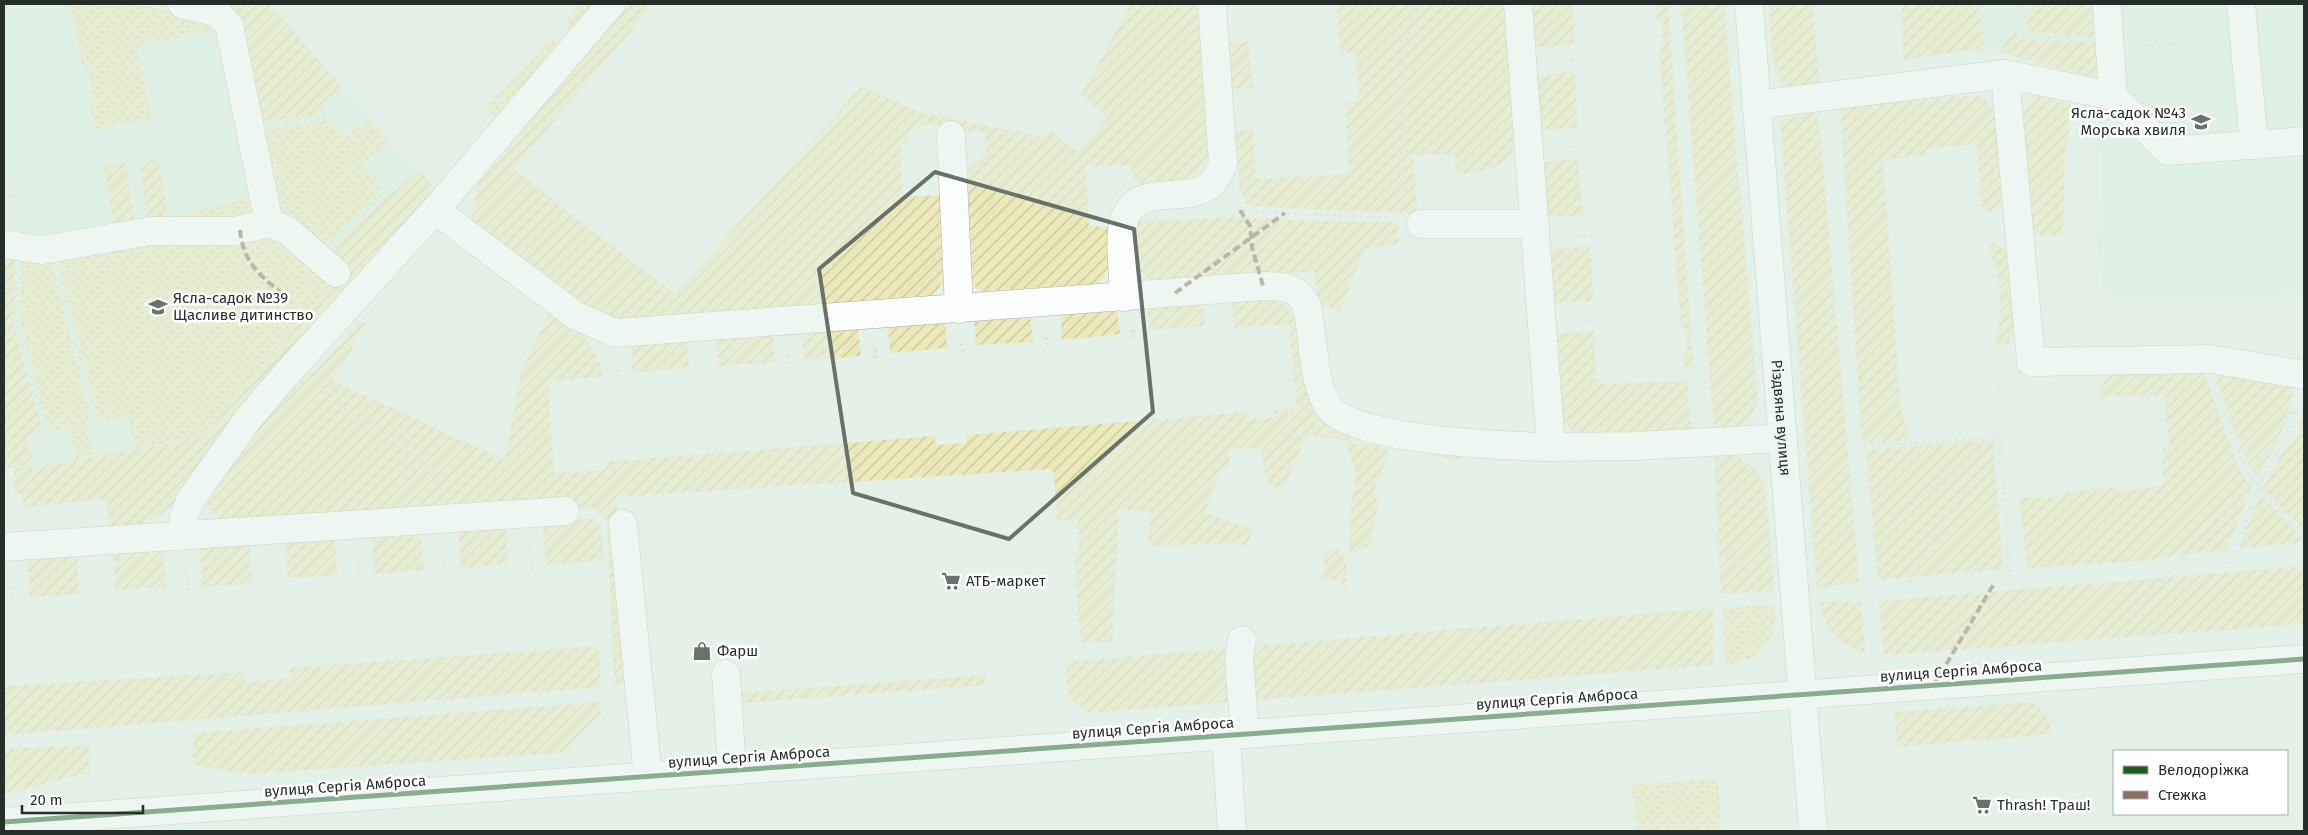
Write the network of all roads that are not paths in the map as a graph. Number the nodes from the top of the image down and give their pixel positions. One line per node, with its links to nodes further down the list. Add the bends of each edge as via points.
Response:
1 (182, 4): 16 (street, via 216,12 229,25)
2 (611, 4): 14 (street)
3 (1212, 4): 20 (street, via 1223,164 1211,184 1189,192 1146,198 1128,211 1122,232)
4 (1518, 4): 17 (street)
5 (1749, 4): 10 (street, Різдвяна вулиця)
6 (2107, 4): 9 (street)
7 (2240, 4): 13 (street)
8 (2005, 74): 9 (street); 10 (street); 22 (street, via 2031,362 2204,360)
9 (2113, 96): 13 (street, via 2168,151)
10 (1756, 105): 23 (street, Різдвяна вулиця)
11 (951, 134): 21 (street)
12 (2304, 142): 13 (street)
13 (2254, 145)
14 (435, 210): 21 (street, via 575,315 615,333); 27 (street, via 248,419 191,499 184,515)
15 (1411, 221): 17 (street)
16 (269, 223): 18 (street, via 235,231 144,232 53,249); 19 (street, via 286,230)
17 (1535, 224): 24 (street)
18 (11, 246)
19 (327, 265)
20 (1124, 296): 21 (street); 24 (street, via 1263,286 1289,288 1303,297 1309,315 1321,390 1329,407 1344,419 1417,438)
21 (959, 309)
22 (2304, 376)
23 (1783, 438): 24 (street); 32 (street, Різдвяна вулиця)
24 (1551, 447)
25 (565, 511): 27 (street)
26 (623, 524): 35 (street)
27 (183, 536): 28 (street)
28 (4, 547)
29 (1242, 640): 33 (street)
30 (2304, 659): 32 (street, вулиця Сергія Амброса)
31 (726, 674): 34 (street)
32 (1803, 694): 33 (street, вулиця Сергія Амброса); 39 (street, Різдвяна вулиця)
33 (1236, 735): 34 (street, вулиця Сергія Амброса); 38 (street)
34 (732, 771): 35 (street, вулиця Сергія Амброса)
35 (648, 777): 36 (street, вулиця Сергія Амброса)
36 (165, 821): 37 (street, вулиця Сергія Амброса)
37 (4, 822)
38 (1232, 831)
39 (1813, 831)

